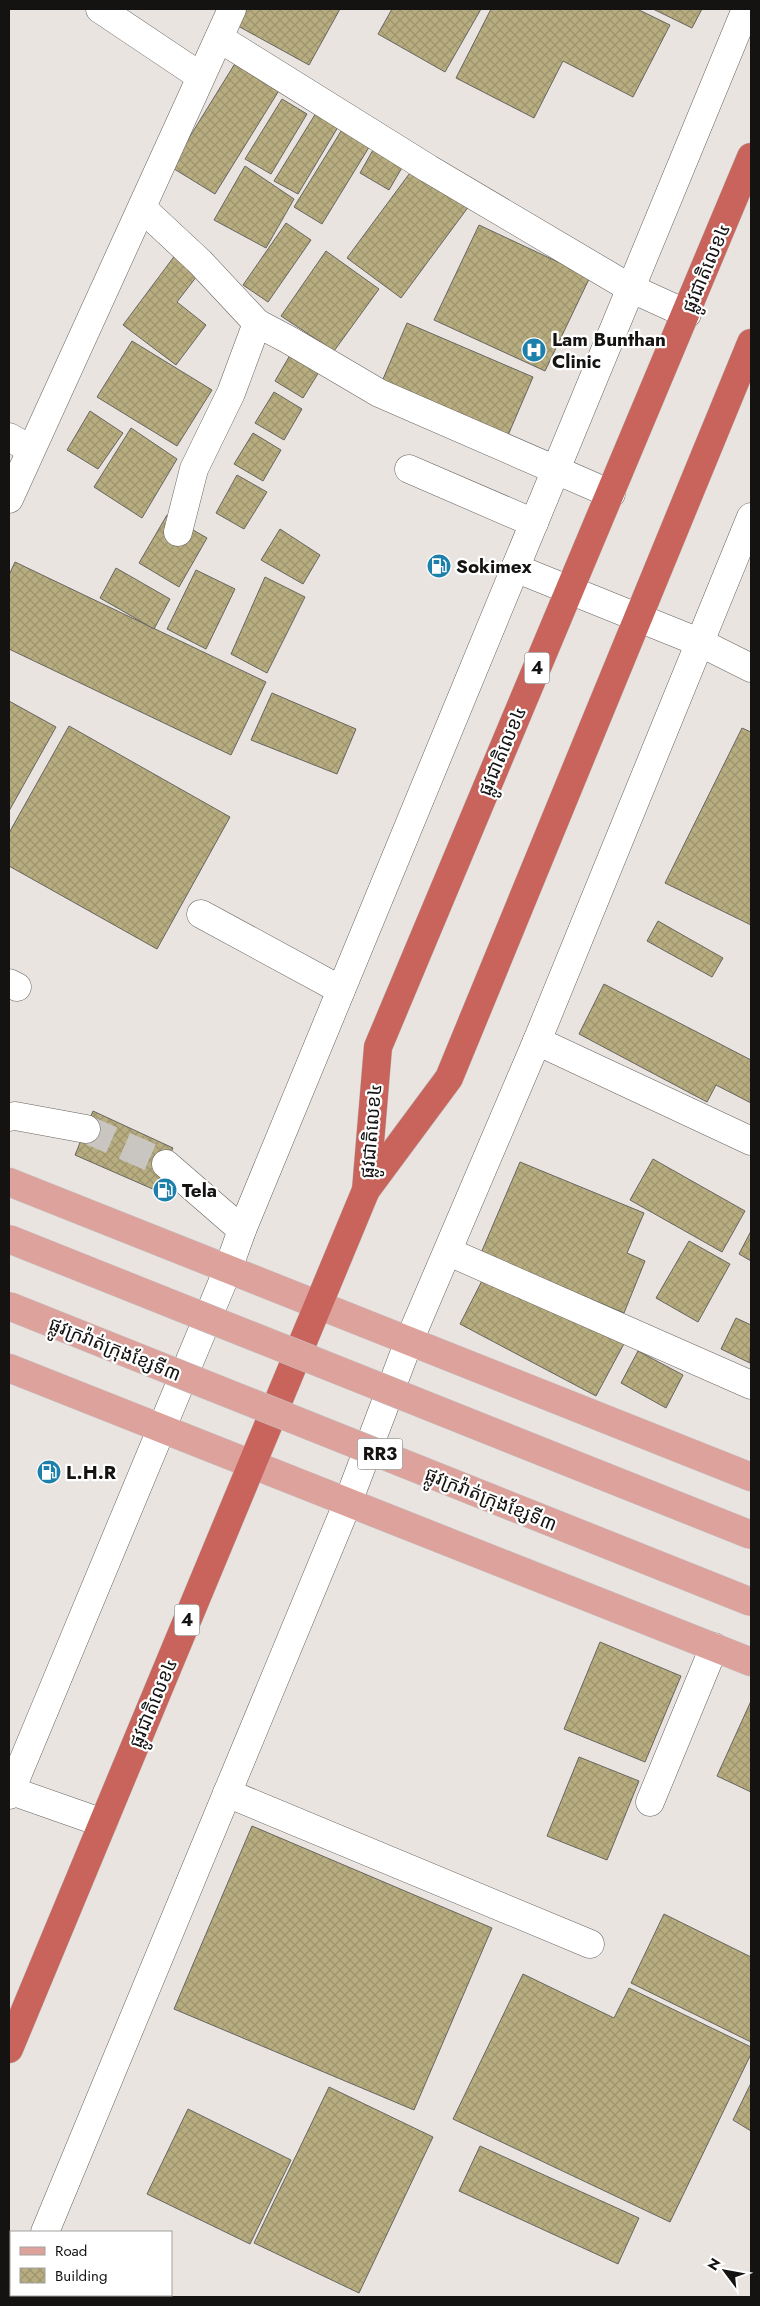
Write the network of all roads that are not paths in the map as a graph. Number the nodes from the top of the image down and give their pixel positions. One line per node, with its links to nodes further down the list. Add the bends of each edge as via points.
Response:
1 (100, 9): 5 (street)
2 (232, 9): 4 (street)
3 (746, 9): 8 (street)
4 (219, 38): 5 (street); 8 (street)
5 (200, 76): 7 (street)
6 (751, 158): 9 (highway, ផ្លូវជាតិលេខ៤ / 4)
7 (142, 208): 10 (street, via 200,262); 12 (street)
8 (630, 288): 9 (street); 14 (street)
9 (686, 314): 15 (highway, ផ្លូវជាតិលេខ៤ / 4)
10 (257, 323): 14 (street, via 379,393); 19 (street, via 231,393 194,469)
11 (751, 343): 22 (highway, ផ្លូវជាតិលេខ៤ / 4)
12 (20, 443): 16 (street)
13 (409, 469): 18 (street)
14 (555, 470): 15 (street); 18 (street)
15 (611, 494): 21 (highway, ផ្លូវជាតិលេខ៤ / 4)
16 (9, 499)
17 (751, 517): 23 (street)
18 (534, 523): 20 (street)
19 (178, 532)
20 (515, 568): 21 (street); 26 (street)
21 (569, 590): 22 (street); 33 (highway, ផ្លូវជាតិលេខ៤ / 4, via 378,1047)
22 (638, 618): 23 (street); 33 (highway, ផ្លូវជាតិលេខ៤ / 4, via 449,1078)
23 (701, 643): 24 (street); 27 (street)
24 (751, 668)
25 (201, 914): 26 (street)
26 (341, 990): 34 (street)
27 (537, 1041): 30 (street); 36 (street)
28 (9, 1117): 29 (street)
29 (86, 1129)
30 (751, 1141)
31 (166, 1164): 34 (street)
32 (9, 1182): 37 (main road)
33 (366, 1190): 38 (highway, ផ្លូវជាតិលេខ៤ / 4)
34 (242, 1230): 37 (street)
35 (9, 1239): 47 (main road, bridge)
36 (449, 1252): 40 (street); 42 (street)
37 (228, 1269): 38 (main road); 43 (street)
38 (318, 1305): 40 (main road); 44 (highway, ផ្លូវជាតិលេខ៤ / 4)
39 (9, 1306): 48 (main road, ផ្លូវក្រវ៉ាត់ក្រុងខ្សែទី៣ / RR3, bridge)
40 (409, 1341): 45 (main road); 46 (street)
41 (9, 1368): 43 (main road)
42 (751, 1385)
43 (162, 1429): 44 (main road); 51 (street)
44 (252, 1464): 46 (main road); 54 (highway, ផ្លូវជាតិលេខ៤ / 4)
45 (751, 1478)
46 (348, 1502): 49 (main road); 52 (street)
47 (751, 1535)
48 (751, 1602)
49 (714, 1647): 50 (main road); 53 (street)
50 (751, 1662)
51 (9, 1792): 54 (street)
52 (227, 1792): 55 (street); 57 (street)
53 (650, 1802)
54 (103, 1823): 56 (highway, ផ្លូវជាតិលេខ៤ / 4)
55 (590, 1944)
56 (9, 2049)
57 (45, 2231)

